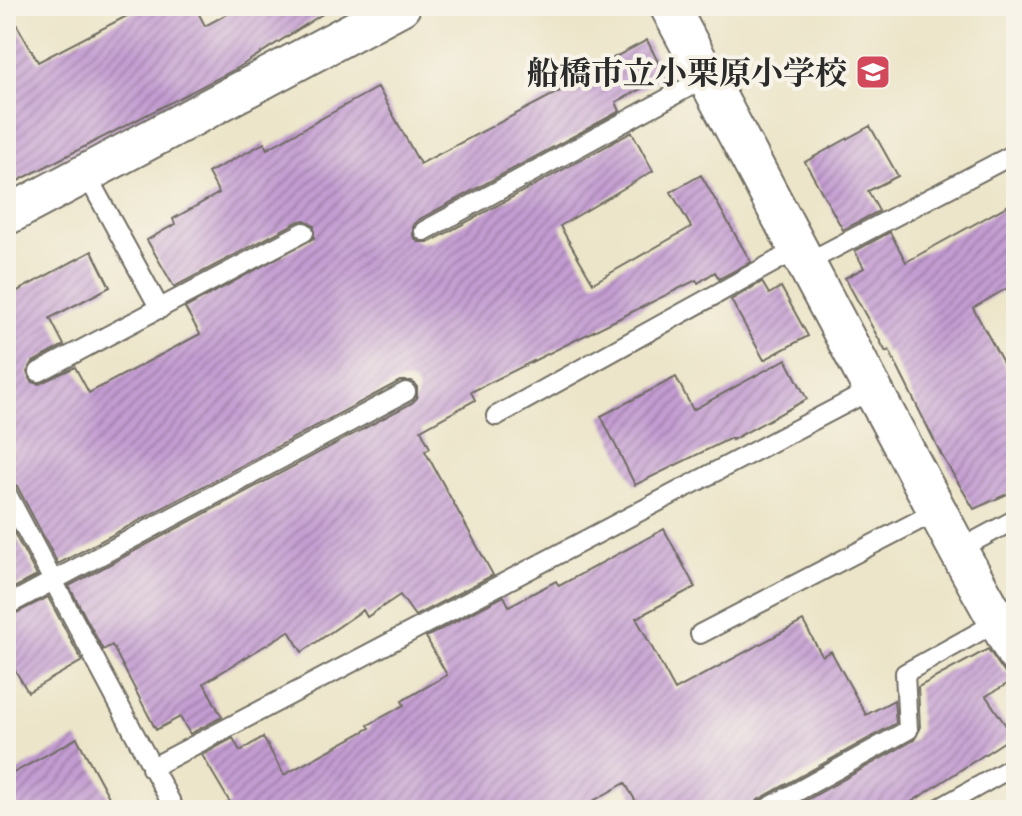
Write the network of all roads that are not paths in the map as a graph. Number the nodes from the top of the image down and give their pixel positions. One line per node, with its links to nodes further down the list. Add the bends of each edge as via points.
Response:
1 (401, 6): 5 (street)
2 (669, 6): 3 (street)
3 (707, 77): 7 (lane); 9 (street)
4 (1016, 153): 9 (lane)
5 (85, 172): 6 (street); 10 (lane)
6 (6, 216)
7 (424, 231)
8 (304, 232): 10 (lane)
9 (802, 256): 12 (street); 14 (lane)
10 (160, 309): 11 (lane)
11 (39, 372)
12 (873, 389): 16 (street); 24 (lane)
13 (406, 392): 19 (lane)
14 (496, 416)
15 (6, 492): 19 (lane)
16 (937, 511): 18 (street); 21 (lane)
17 (1016, 519): 18 (lane)
18 (958, 550): 22 (street)
19 (55, 580): 20 (lane); 24 (lane)
20 (6, 606)
21 (700, 634)
22 (1007, 638): 26 (lane, via 905,673 908,730)
23 (1016, 765): 27 (lane)
24 (151, 768): 25 (lane)
25 (175, 810)
26 (764, 810)
27 (936, 810)

